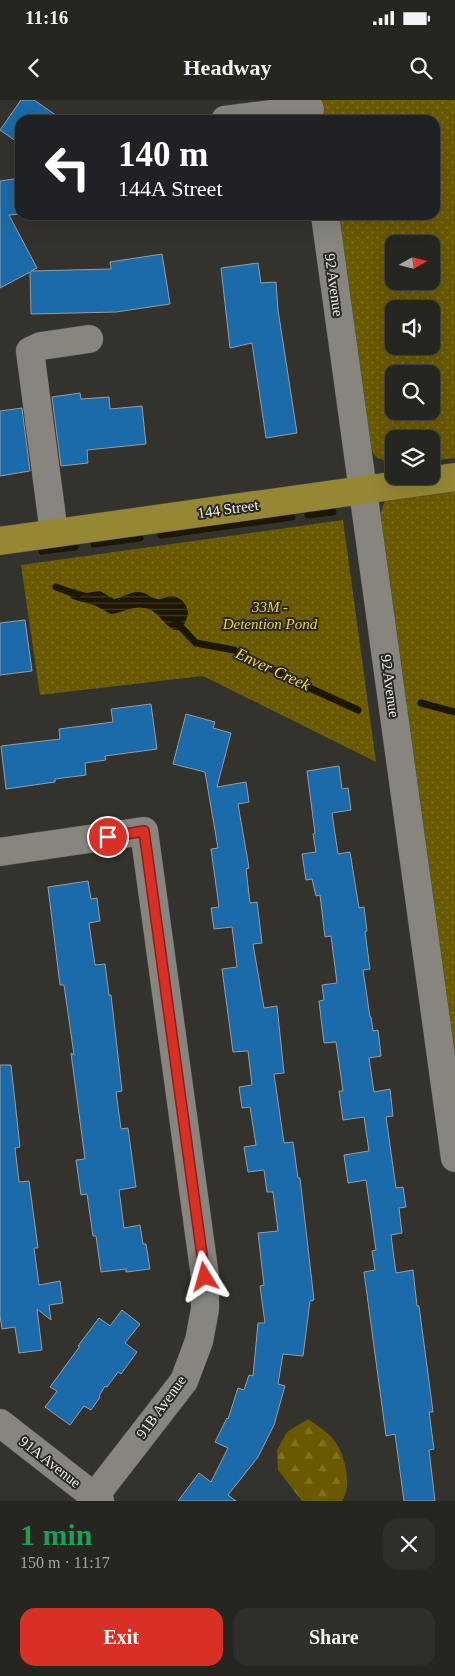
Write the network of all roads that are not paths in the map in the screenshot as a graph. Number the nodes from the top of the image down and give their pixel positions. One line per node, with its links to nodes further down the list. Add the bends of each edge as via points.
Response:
1 (310, 110): 2 (street)
2 (268, 115)
3 (325, 220): 6 (street, 92 Avenue)
4 (89, 339): 7 (street, via 40,346 30,351)
5 (455, 477): 6 (main road, 144 Street)
6 (363, 490): 7 (main road, 144 Street); 10 (street, 92 Avenue)
7 (54, 533): 8 (main road, 144 Street)
8 (0, 541)
9 (0, 852): 12 (street, 91B Avenue, via 144,831 205,1277 205,1309 199,1341 184,1381)
10 (455, 1158)
11 (0, 1423): 12 (street, 91A Avenue)
12 (95, 1499)

